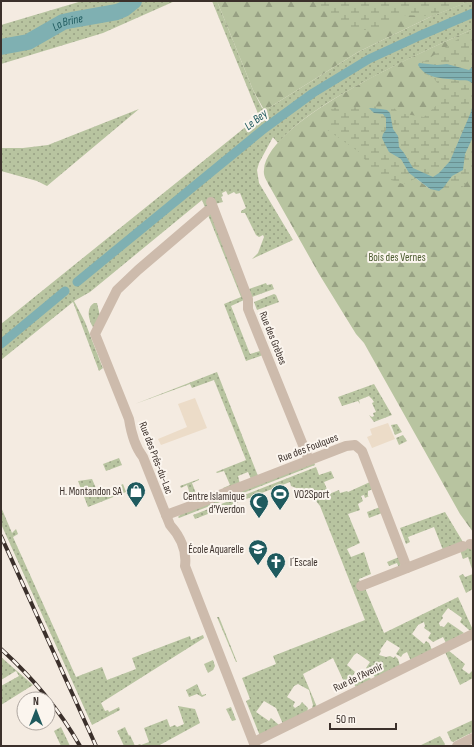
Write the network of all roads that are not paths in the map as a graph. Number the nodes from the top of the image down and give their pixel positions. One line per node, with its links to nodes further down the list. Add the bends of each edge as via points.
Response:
1 (209, 207): 2 (street, Rue des Grèbes, via 248,299 248,309); 3 (street, Rue des Prés-du-Lac, via 117,290 95,334 129,419 139,452)
2 (308, 460): 3 (street, Rue des Foulques); 5 (street, Rue des Foulques, via 346,446 359,447)
3 (166, 515): 9 (street, Rue des Prés-du-Lac, via 177,533 186,557 186,566)
4 (469, 545): 5 (street)
5 (407, 568): 6 (street)
6 (361, 586)
7 (473, 634): 9 (street, Rue de l'Avenir)
8 (473, 738): 10 (street)
9 (254, 744)
10 (458, 746)

